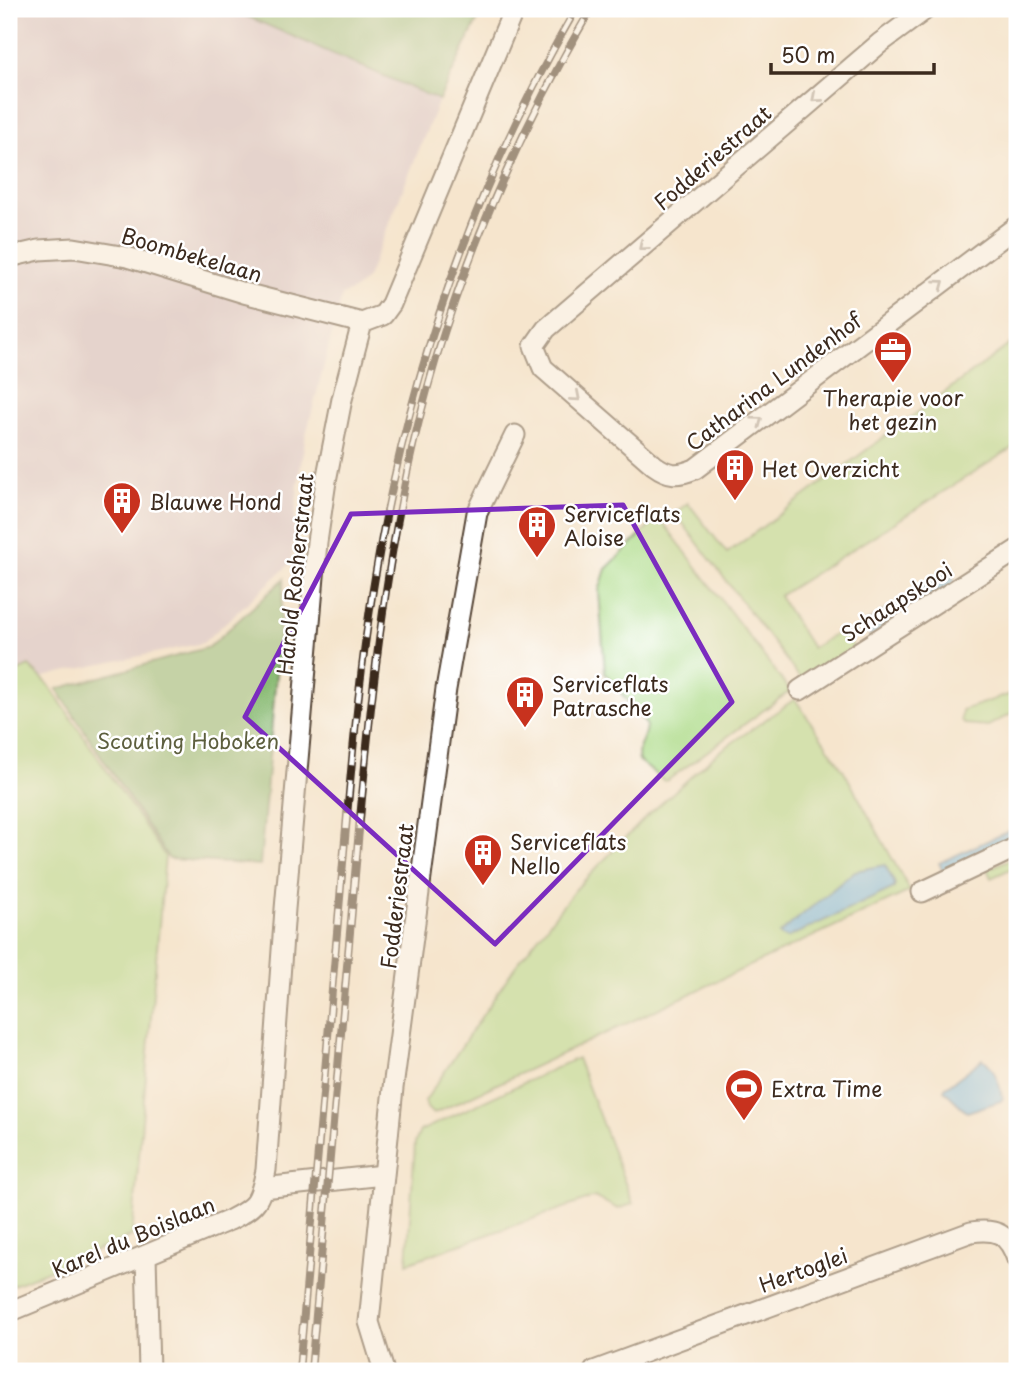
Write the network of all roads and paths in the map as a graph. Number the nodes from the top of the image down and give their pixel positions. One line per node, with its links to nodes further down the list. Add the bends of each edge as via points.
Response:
1 (514, 9): 5 (street, via 391,304 383,315)
2 (926, 9): 6 (street, Fodderiestraat, one-way to 6, via 880,43 545,329)
3 (1017, 226): 6 (street, Catharina Lundenhof, one-way to 3, via 543,368 654,465 675,475 695,469)
4 (9, 257): 5 (street, Boombekelaan, via 74,247 127,257)
5 (362, 323): 13 (street, Harold Rosherstraat, via 342,399 317,542)
6 (534, 346)
7 (514, 435): 12 (street, Fodderiestraat, via 477,513 460,604)
8 (1017, 550): 9 (street, Schaapskooi)
9 (800, 691)
10 (1017, 847): 11 (street)
11 (922, 892)
12 (383, 1175): 13 (street); 18 (street, Fodderiestraat, via 369,1322)
13 (262, 1188): 14 (street, Karel du Boislaan, via 258,1202 247,1211)
14 (146, 1255): 16 (street, Karel du Boislaan); 17 (street)
15 (1017, 1259): 19 (street, Hertoglei, via 1006,1237 998,1232 971,1232)
16 (9, 1312)
17 (149, 1371)
18 (384, 1371)
19 (594, 1371)

